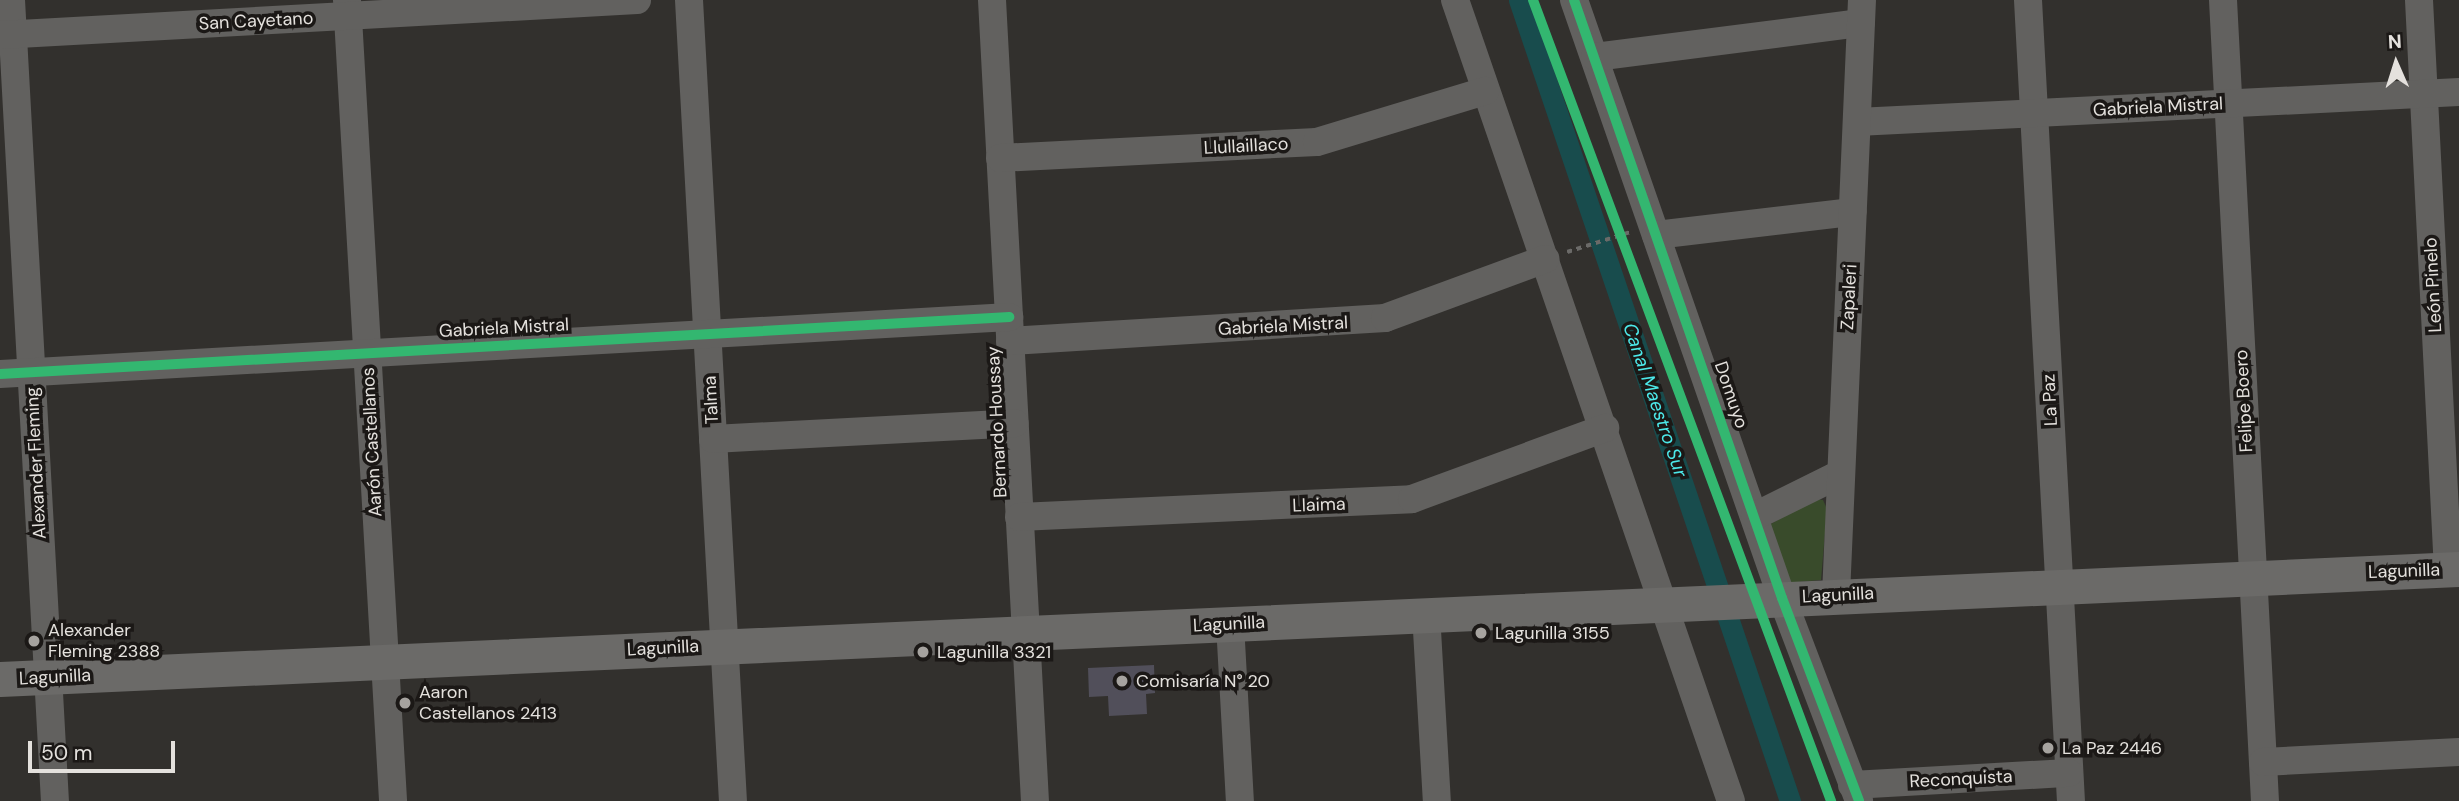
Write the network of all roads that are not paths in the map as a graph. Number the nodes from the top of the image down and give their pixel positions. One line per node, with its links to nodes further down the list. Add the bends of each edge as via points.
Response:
1 (11, 0): 12 (street, Alexander Fleming)
2 (637, 0): 10 (street, San Cayetano)
3 (689, 0): 25 (street, Talma)
4 (992, 0): 20 (street, Bernardo Houssay)
5 (1455, 0): 14 (street)
6 (1574, 0): 13 (street, Domuyo)
7 (2028, 0): 18 (street, La Paz)
8 (2223, 0): 17 (street, Felipe Boero)
9 (2418, 0): 16 (street, León Pinelo)
10 (348, 8): 12 (street, San Cayetano); 26 (street, Aarón Castellanos)
11 (1862, 12): 13 (street); 19 (street, Zapaleri)
12 (6, 35): 27 (street, Alexander Fleming)
13 (1595, 57): 22 (street, Domuyo)
14 (1485, 90): 20 (street, Llullaillaco, via 1317,142); 23 (street)
15 (2459, 92): 16 (street, Gabriela Mistral)
16 (2423, 93): 17 (street, Gabriela Mistral); 35 (street, León Pinelo)
17 (2229, 103): 18 (street, Gabriela Mistral); 36 (street, Felipe Boero)
18 (2034, 113): 19 (street, Gabriela Mistral); 37 (street, La Paz)
19 (1857, 121): 21 (street, Zapaleri)
20 (1000, 158): 24 (street, Bernardo Houssay)
21 (1853, 212): 22 (street); 32 (street, Zapaleri)
22 (1656, 235): 33 (street, Domuyo)
23 (1545, 259): 24 (street, Gabriela Mistral, via 1385,318); 30 (street)
24 (1010, 329): 25 (street, Gabriela Mistral); 29 (street, Bernardo Houssay)
25 (707, 335): 26 (street, Gabriela Mistral); 31 (street, Talma)
26 (367, 353): 27 (street, Gabriela Mistral); 45 (street, Aarón Castellanos)
27 (31, 372): 28 (street, Gabriela Mistral); 46 (street, Alexander Fleming)
28 (0, 374)
29 (1014, 423): 31 (street); 34 (street, Bernardo Houssay)
30 (1605, 428): 34 (street, Llaima, via 1412,499); 40 (street)
31 (713, 439): 44 (street, Talma)
32 (1840, 474): 33 (street); 38 (street, Zapaleri)
33 (1755, 516): 39 (street, Domuyo)
34 (1019, 517): 43 (street, Bernardo Houssay)
35 (2453, 569): 36 (main road, Lagunilla)
36 (2253, 576): 37 (main road, Lagunilla); 49 (street, Felipe Boero)
37 (2060, 586): 38 (main road, Lagunilla); 50 (street, La Paz)
38 (1836, 595): 39 (main road, Lagunilla)
39 (1782, 598): 40 (main road, Lagunilla); 51 (street, Domuyo)
40 (1665, 603): 41 (main road, Lagunilla); 58 (street)
41 (1426, 613): 42 (main road, Lagunilla); 57 (street)
42 (1230, 624): 43 (main road, Lagunilla); 56 (street)
43 (1025, 632): 44 (main road, Lagunilla); 55 (street, Bernardo Houssay)
44 (724, 646): 45 (main road, Lagunilla); 54 (street, Talma)
45 (385, 661): 46 (main road, Lagunilla); 53 (street, Aarón Castellanos)
46 (48, 677): 47 (main road, Lagunilla); 52 (street, Alexander Fleming)
47 (0, 679)
48 (2459, 752): 49 (street)
49 (2263, 762): 60 (street, Felipe Boero)
50 (2069, 773): 51 (street, Reconquista); 59 (street, La Paz)
51 (1856, 793)
52 (55, 801)
53 (393, 801)
54 (733, 801)
55 (1035, 801)
56 (1240, 801)
57 (1437, 801)
58 (1731, 801)
59 (2071, 801)
60 (2265, 801)

